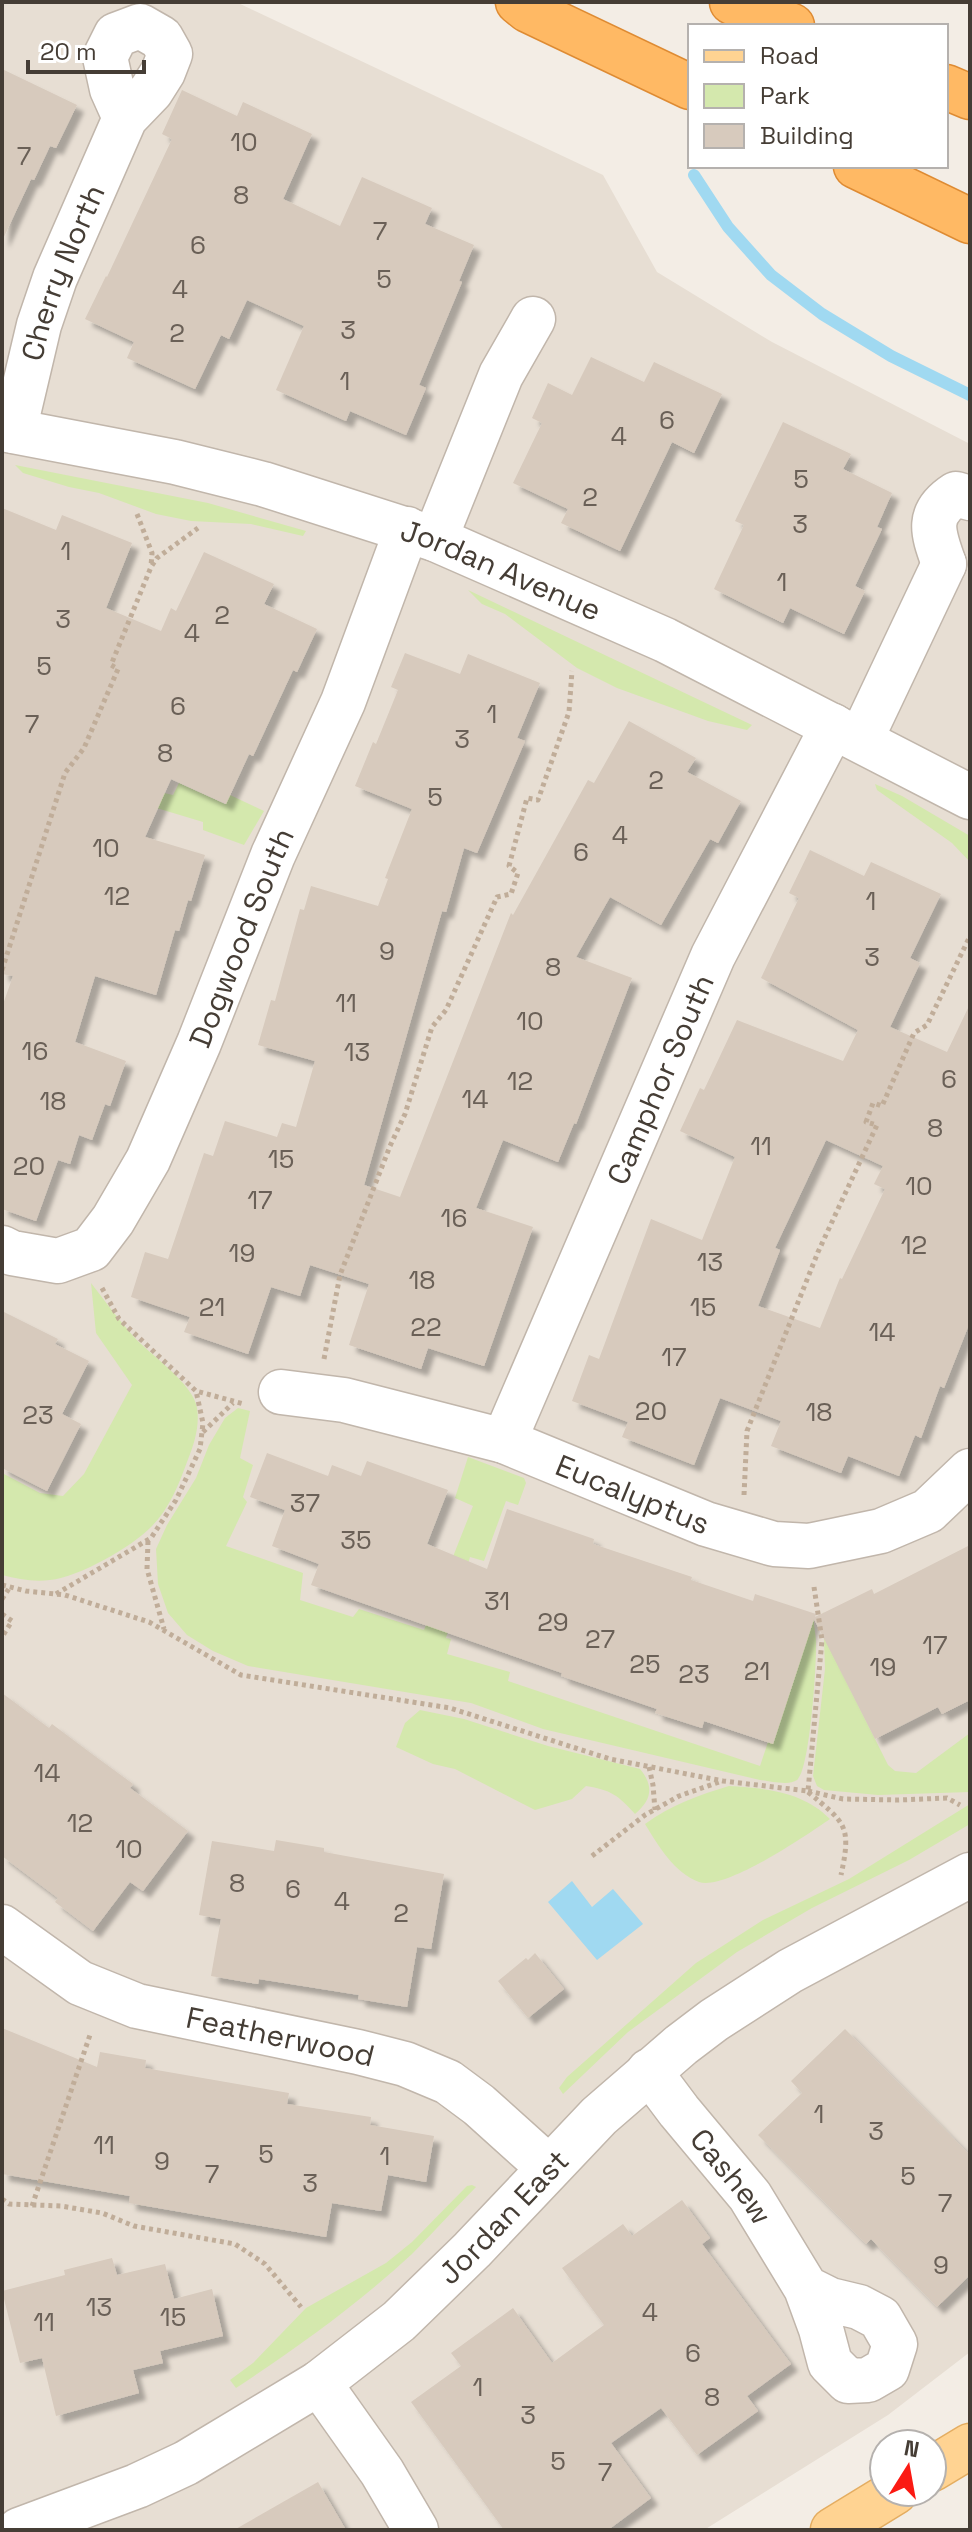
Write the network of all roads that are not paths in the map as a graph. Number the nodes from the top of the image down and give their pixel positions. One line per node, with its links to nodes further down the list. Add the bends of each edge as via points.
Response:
1 (518, 2): 4 (highway)
2 (732, 2): 3 (highway)
3 (787, 24)
4 (688, 86)
5 (948, 88): 6 (highway)
6 (970, 97)
7 (125, 118): 11 (street, Cherry North, via 51,290)
8 (860, 168): 9 (highway)
9 (970, 221)
10 (533, 319): 13 (street, Dogwood South)
11 (8, 430): 13 (street, Jordan Avenue, via 263,484)
12 (970, 498): 14 (street, via 956,494 941,504 933,522 935,538)
13 (421, 534): 15 (street, Jordan Avenue, via 665,640); 17 (street, Dogwood South, via 273,855 148,1160 91,1249 58,1261)
14 (957, 558): 15 (street, Camphor South)
15 (847, 733): 16 (street, Jordan Avenue); 19 (street, Camphor South, via 713,956)
16 (970, 797)
17 (2, 1248)
18 (298, 1394): 19 (street, Eucalyptus)
19 (504, 1441): 20 (street, Eucalyptus, via 706,1524 774,1544 809,1546 881,1531 928,1511)
20 (970, 1471)
21 (970, 1875): 23 (street, Jordan East, via 790,1971)
22 (2, 1927): 24 (street, Featherwood, via 80,1983 137,2006 393,2061 448,2082)
23 (649, 2071): 24 (street, Jordan East); 25 (street, Cashew, via 750,2196)
24 (548, 2167): 26 (street, Jordan East, via 399,2321)
25 (806, 2288)
26 (319, 2383): 30 (street, Jordan East, via 186,2463); 31 (street)
27 (970, 2446): 28 (main road)
28 (948, 2459)
29 (869, 2508): 32 (main road)
30 (19, 2530)
31 (416, 2530)
32 (833, 2530)

